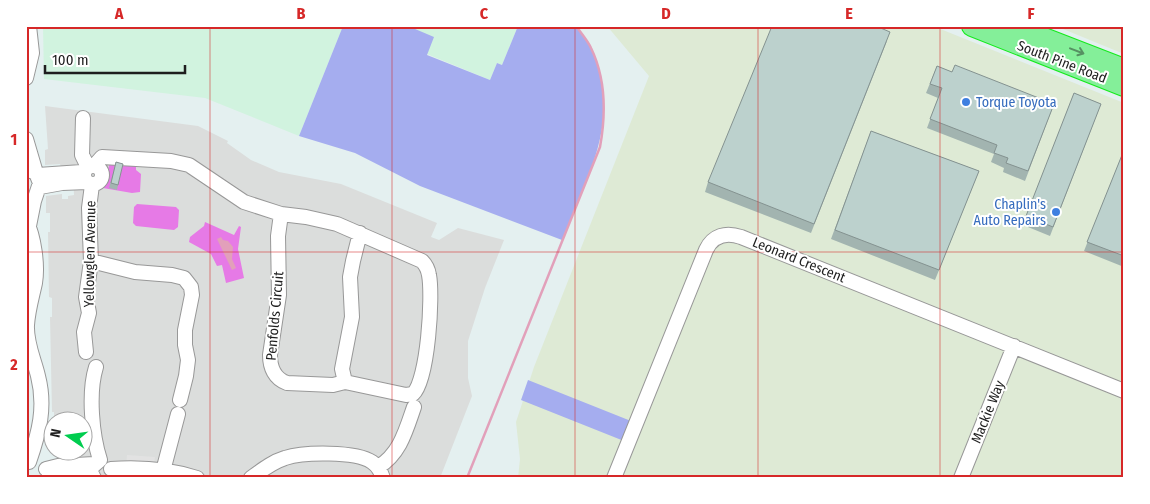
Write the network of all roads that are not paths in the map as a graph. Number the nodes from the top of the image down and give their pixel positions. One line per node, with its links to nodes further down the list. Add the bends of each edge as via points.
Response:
1 (29, 26): 6 (street, via 32,53)
2 (972, 26): 4 (highway, South Pine Road)
3 (1013, 26): 4 (highway, South Pine Road)
4 (1031, 36): 5 (highway, South Pine Road, one-way to 5); 7 (highway, South Pine Road)
5 (1124, 69)
6 (26, 78)
7 (1124, 86)
8 (83, 118): 10 (street, Yellowglen Avenue, via 82,155)
9 (26, 141): 11 (street)
10 (89, 174): 11 (street); 12 (street, Penfolds Circuit, via 102,157 171,160 189,166 244,202); 15 (street, Yellowglen Avenue)
11 (34, 182): 13 (street, via 34,201)
12 (281, 214): 14 (street, Penfolds Circuit, via 324,220); 19 (street, Penfolds Circuit, via 279,295 270,356 272,370 287,383 333,385)
13 (28, 223): 24 (street, via 35,252 36,276 27,326 28,344 41,390)
14 (360, 233): 19 (street, via 350,277 352,317 342,369); 19 (street, Penfolds Circuit, via 418,258 426,266 430,278 430,328 418,388 413,394)
15 (91, 261): 17 (street, Yellowglen Avenue, via 84,332); 21 (street, via 135,272 178,276 191,287 184,345 188,360)
16 (1014, 346): 20 (street, Leonard Crescent); 31 (street, Leonard Crescent, via 741,237 721,236 706,250); 32 (street, Mackie Way)
17 (86, 352)
18 (96, 367): 25 (street, via 93,378)
19 (345, 382)
20 (1124, 391)
21 (180, 400)
22 (414, 407): 28 (street, via 398,448)
23 (178, 414): 26 (street)
24 (40, 469): 25 (street, via 58,466 77,471)
25 (95, 470): 27 (street, via 107,462)
26 (163, 471): 27 (street, via 142,469); 29 (street)
27 (109, 473)
28 (380, 473): 30 (street, via 372,461 362,458 310,454 277,461)
29 (197, 478)
30 (251, 478)
31 (614, 478)
32 (961, 478)

